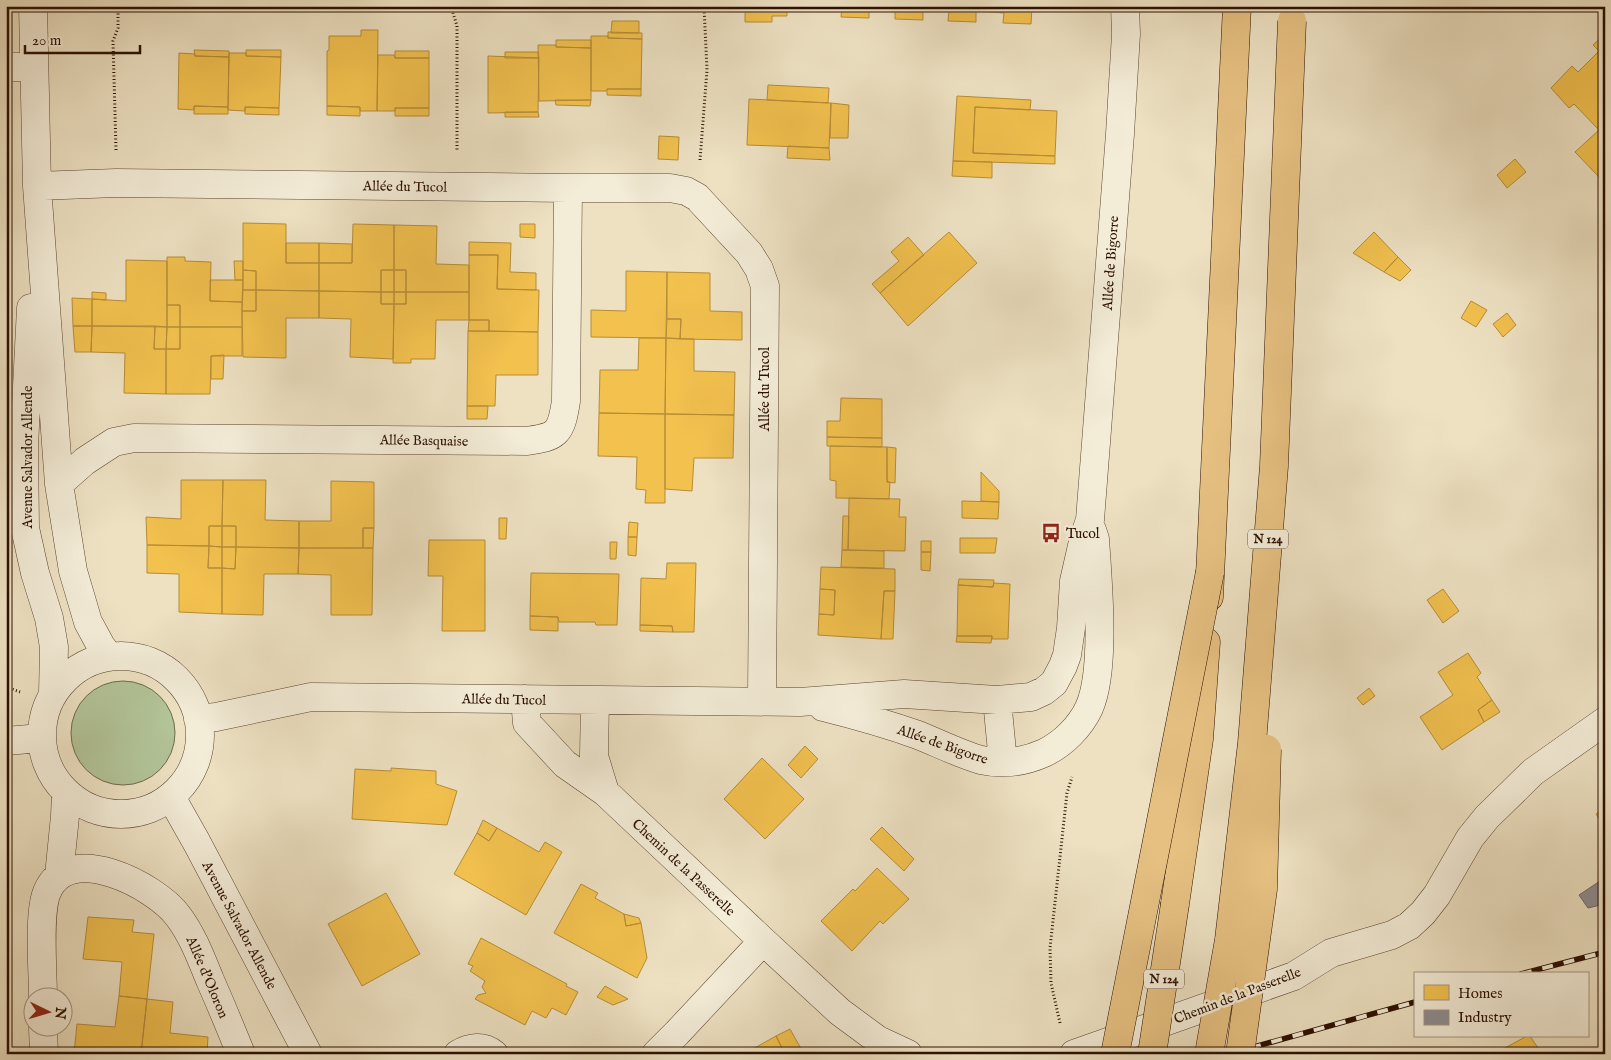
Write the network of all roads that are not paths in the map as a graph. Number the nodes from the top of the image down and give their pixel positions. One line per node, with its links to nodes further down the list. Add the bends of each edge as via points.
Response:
1 (34, 6): 6 (street, Avenue Salvador Allende)
2 (1125, 6): 11 (street, Allée de Bigorre, via 1120,125)
3 (1237, 6): 12 (highway, N 124)
4 (1292, 14): 9 (highway, N 124, bridge)
5 (6, 66): 6 (street)
6 (34, 67): 7 (street, Avenue Salvador Allende)
7 (37, 186): 8 (street, Allée du Tucol, via 116,182); 10 (street, Avenue Salvador Allende); 14 (street, Avenue Salvador Allende, via 24,446 25,528 54,647)
8 (568, 188): 10 (street, Allée Basquaise, via 566,401 563,421 554,434 526,442 134,438 114,442); 18 (street, Allée du Tucol, via 670,188 686,191 697,197 750,253 759,269 765,286)
9 (1274, 466): 42 (highway, N 124, bridge, via 1252,743 1229,940); 43 (highway, bridge, via 1264,889)
10 (59, 484): 13 (street, Avenue Salvador Allende, via 73,571 88,622)
11 (1090, 520): 17 (street, Allée de Bigorre, via 1074,581 1067,655 1059,675 1044,691 1031,697); 24 (street, Allée de Bigorre, via 1095,539 1098,596 1097,667 1089,707 1074,731 1052,748 1041,754)
12 (1210, 572): 40 (highway, bridge); 41 (highway, N 124, bridge, via 1199,739)
13 (109, 656): 14 (street, via 81,666); 20 (street, via 139,657 166,669 187,691)
14 (53, 694): 22 (street, via 46,706)
15 (526, 700): 16 (street, Allée du Tucol); 20 (street, Allée du Tucol, via 311,696); 25 (street, Chemin de la Passerelle, via 527,723 565,764)
16 (595, 700): 18 (street, Allée du Tucol); 25 (street, Chemin de la Passerelle, via 594,756)
17 (997, 700): 19 (street, Allée de Bigorre, via 904,694); 24 (street)
18 (762, 701): 19 (street, Allée de Bigorre)
19 (800, 702): 24 (street, Allée de Bigorre, via 880,722 980,759)
20 (198, 719): 27 (street, via 200,740 195,762 186,781)
21 (1605, 721): 39 (street, Chemin de la Passerelle, via 1533,772 1488,817 1470,838 1437,895 1409,926 1392,935 1331,953 1294,976)
22 (41, 738): 23 (street); 26 (street, via 48,768)
23 (6, 741)
24 (1003, 762)
25 (605, 792): 29 (street, Chemin de la Passerelle)
26 (66, 793): 27 (street, via 90,809 117,815 146,811); 28 (street)
27 (171, 797): 34 (street, Avenue Salvador Allende)
28 (58, 876): 30 (street, via 45,894 42,913); 33 (street, Allée d'Oloron, via 84,868 107,870 161,900 177,914 192,935)
29 (762, 941): 37 (street); 38 (street, Chemin de la Passerelle, via 840,1012 878,1040)
30 (43, 988)
31 (44, 1038): 32 (street)
32 (44, 1054)
33 (241, 1054)
34 (308, 1054)
35 (458, 1054): 36 (street, via 478,1048)
36 (494, 1054)
37 (656, 1054)
38 (908, 1054)
39 (1074, 1054)
40 (1115, 1054)
41 (1152, 1054)
42 (1209, 1054)
43 (1240, 1054)

